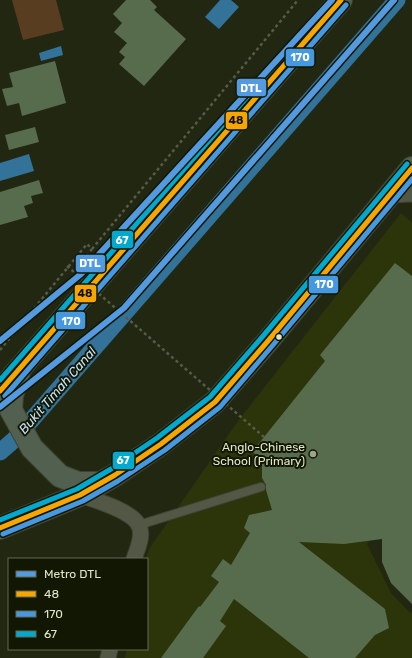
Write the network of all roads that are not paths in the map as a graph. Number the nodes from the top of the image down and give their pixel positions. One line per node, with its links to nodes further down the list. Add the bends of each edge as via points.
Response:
1 (341, 0): 5 (highway)
2 (412, 168): 4 (highway)
3 (412, 194): 4 (street)
4 (389, 195): 7 (highway, via 214,402 161,444)
5 (20, 368): 6 (highway); 7 (highway, via 11,410 32,448 60,476 78,483)
6 (0, 391)
7 (100, 483): 9 (highway)
8 (262, 487): 10 (lane)
9 (80, 495): 10 (street, via 109,505 130,516); 11 (highway)
10 (139, 525): 12 (street, via 141,536)
11 (0, 528)
12 (134, 558)

